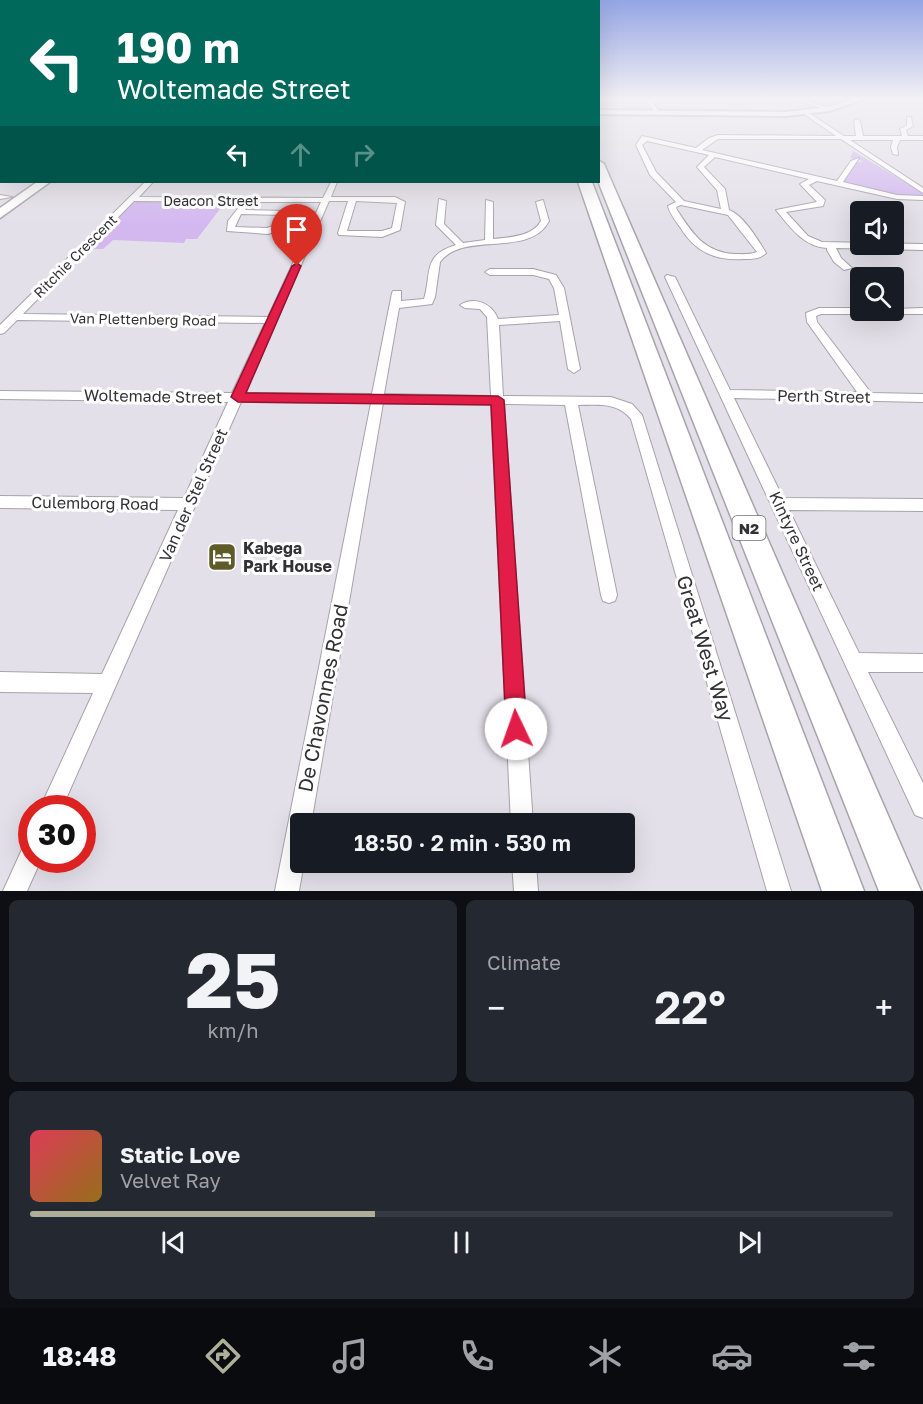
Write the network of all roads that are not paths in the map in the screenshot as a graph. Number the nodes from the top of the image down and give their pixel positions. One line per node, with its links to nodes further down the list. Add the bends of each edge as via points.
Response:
1 (896, 140): 8 (street)
2 (642, 141): 28 (street, via 639,145 651,171)
3 (656, 141): 6 (street)
4 (709, 141): 6 (street)
5 (844, 141): 18 (street)
6 (698, 150): 7 (street)
7 (714, 154): 11 (street); 29 (street, via 700,167 720,189)
8 (896, 154)
9 (857, 159): 17 (street)
10 (600, 169): 75 (highway, N2)
11 (817, 178): 17 (street); 34 (street, via 804,184 821,200 820,204 780,210 808,241)
12 (28, 183): 20 (main road)
13 (43, 183): 31 (main road)
14 (148, 183): 21 (street, Ritchie Crescent)
15 (334, 183): 22 (street, Van der Stel Street)
16 (585, 183): 74 (highway, N2)
17 (839, 183): 19 (street)
18 (923, 191)
19 (923, 198)
20 (3, 199)
21 (132, 199): 24 (street, Deacon Street); 41 (street, Ritchie Crescent)
22 (327, 199): 23 (street, Deacon Street); 24 (street, Deacon Street); 43 (street, Van der Stel Street)
23 (353, 199): 23 (street, Deacon Street, via 400,200 396,230 382,234 342,233)
24 (249, 200): 30 (street)
25 (442, 201): 33 (street, via 440,225)
26 (489, 202): 32 (street)
27 (540, 202): 32 (street, via 545,220 539,230 519,238)
28 (681, 202): 29 (street); 29 (street, via 672,206 673,210 690,237 708,253 721,257 760,255 762,250 752,236)
29 (725, 210)
30 (240, 212): 30 (street, via 278,212 287,216 275,230 232,230 229,228)
31 (0, 214)
32 (489, 242): 33 (street)
33 (460, 245): 52 (street, De Chavonnes Road, via 436,262 428,302 396,299)
34 (833, 245): 35 (street); 36 (street, via 834,256)
35 (923, 247)
36 (847, 268)
37 (489, 272): 42 (street, via 533,272 553,277 559,288)
38 (670, 277): 47 (street, Kintyre Street)
39 (465, 305): 44 (street, via 482,306)
40 (923, 311): 50 (street, via 819,311 810,315)
41 (14, 317): 43 (street, Van Plettenberg Road); 45 (street, Ritchie Crescent)
42 (563, 318): 44 (street); 46 (street)
43 (272, 320): 49 (street, Van der Stel Street)
44 (494, 322): 53 (street)
45 (0, 331)
46 (574, 369)
47 (725, 394): 50 (street, Perth Street); 58 (street, Kintyre Street)
48 (0, 395): 49 (street, Woltemade Street)
49 (238, 397): 52 (street, Woltemade Street); 57 (street, Van der Stel Street)
50 (868, 398): 51 (street, Perth Street)
51 (923, 398)
52 (378, 400): 53 (street, Woltemade Street); 71 (street, De Chavonnes Road)
53 (498, 400): 54 (street, Woltemade Street); 67 (street)
54 (571, 401): 55 (street, Woltemade Street, via 611,401); 60 (street)
55 (628, 407): 73 (street, Great West Way, via 637,418)
56 (0, 502): 57 (street, Culemborg Road)
57 (190, 504): 64 (street, Van der Stel Street)
58 (780, 504): 59 (street); 61 (street, Kintyre Street)
59 (923, 505)
60 (609, 595)
61 (853, 662): 62 (street); 66 (street, Kintyre Street)
62 (923, 663)
63 (0, 682): 64 (street)
64 (107, 684): 65 (street, Van der Stel Street)
65 (57, 795)
66 (923, 807)
67 (521, 813)
68 (23, 873): 70 (street)
69 (525, 873): 72 (street)
70 (15, 891)
71 (286, 891)
72 (526, 891)
73 (779, 891)
74 (843, 891)
75 (900, 891)

